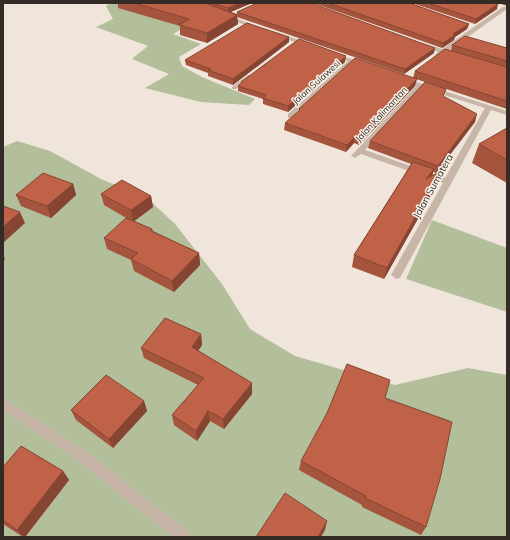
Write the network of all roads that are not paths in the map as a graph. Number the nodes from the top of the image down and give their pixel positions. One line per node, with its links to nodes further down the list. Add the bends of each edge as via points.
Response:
1 (493, 5): 2 (street)
2 (506, 9): 5 (street)
3 (222, 14): 6 (street, via 232,16 244,25)
4 (469, 25): 5 (street)
5 (476, 28): 11 (street)
6 (297, 41): 8 (street); 9 (street)
7 (413, 42): 11 (street)
8 (290, 46)
9 (318, 48)
10 (325, 51): 13 (street)
11 (442, 52): 12 (street); 14 (street)
12 (464, 59)
13 (352, 61): 16 (street); 24 (street, Jalan Sulawesi)
14 (429, 61)
15 (259, 69): 21 (street)
16 (375, 69)
17 (410, 75): 19 (street)
18 (397, 77): 19 (street)
19 (404, 79): 20 (street)
20 (421, 85): 22 (street); 25 (street, Jalan Kalimantan, via 358,154)
21 (234, 88)
22 (489, 108): 23 (street); 25 (street, Jalan Sumatera)
23 (507, 113)
24 (291, 116)
25 (448, 182): 26 (street, Jalan Sumatera)
26 (396, 275)
27 (3, 403): 28 (street, via 82,456)
28 (184, 537)

